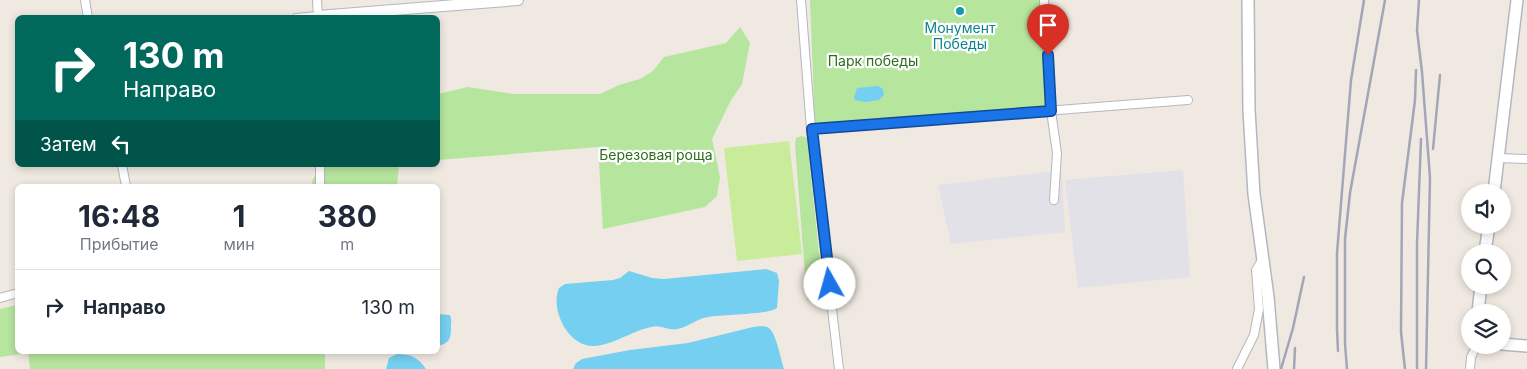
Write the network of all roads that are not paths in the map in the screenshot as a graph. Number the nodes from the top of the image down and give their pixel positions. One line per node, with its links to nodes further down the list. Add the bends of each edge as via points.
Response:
1 (85, 0): 8 (street)
2 (317, 0): 9 (street)
3 (518, 0): 10 (street)
4 (801, 0): 13 (street)
5 (1044, 0): 12 (street)
6 (1248, 0): 22 (main road, via 1249,110 1254,194)
7 (1517, 0): 14 (main road)
8 (88, 15)
9 (318, 15)
10 (342, 15)
11 (1188, 100): 12 (street)
12 (1051, 111): 13 (street); 21 (street, via 1057,153)
13 (812, 129): 28 (street)
14 (1498, 158): 15 (street); 20 (main road)
15 (1527, 159)
16 (122, 167): 18 (street)
17 (320, 167): 19 (street)
18 (126, 184)
19 (320, 184)
20 (1495, 184)
21 (1054, 200)
22 (1263, 259): 29 (street, via 1256,270 1259,309 1254,335); 30 (main road)
23 (15, 294): 24 (street)
24 (0, 298)
25 (1511, 345): 26 (main road)
26 (1527, 346)
27 (1472, 354): 31 (street)
28 (839, 369)
29 (1237, 369)
30 (1274, 369)
31 (1470, 369)

